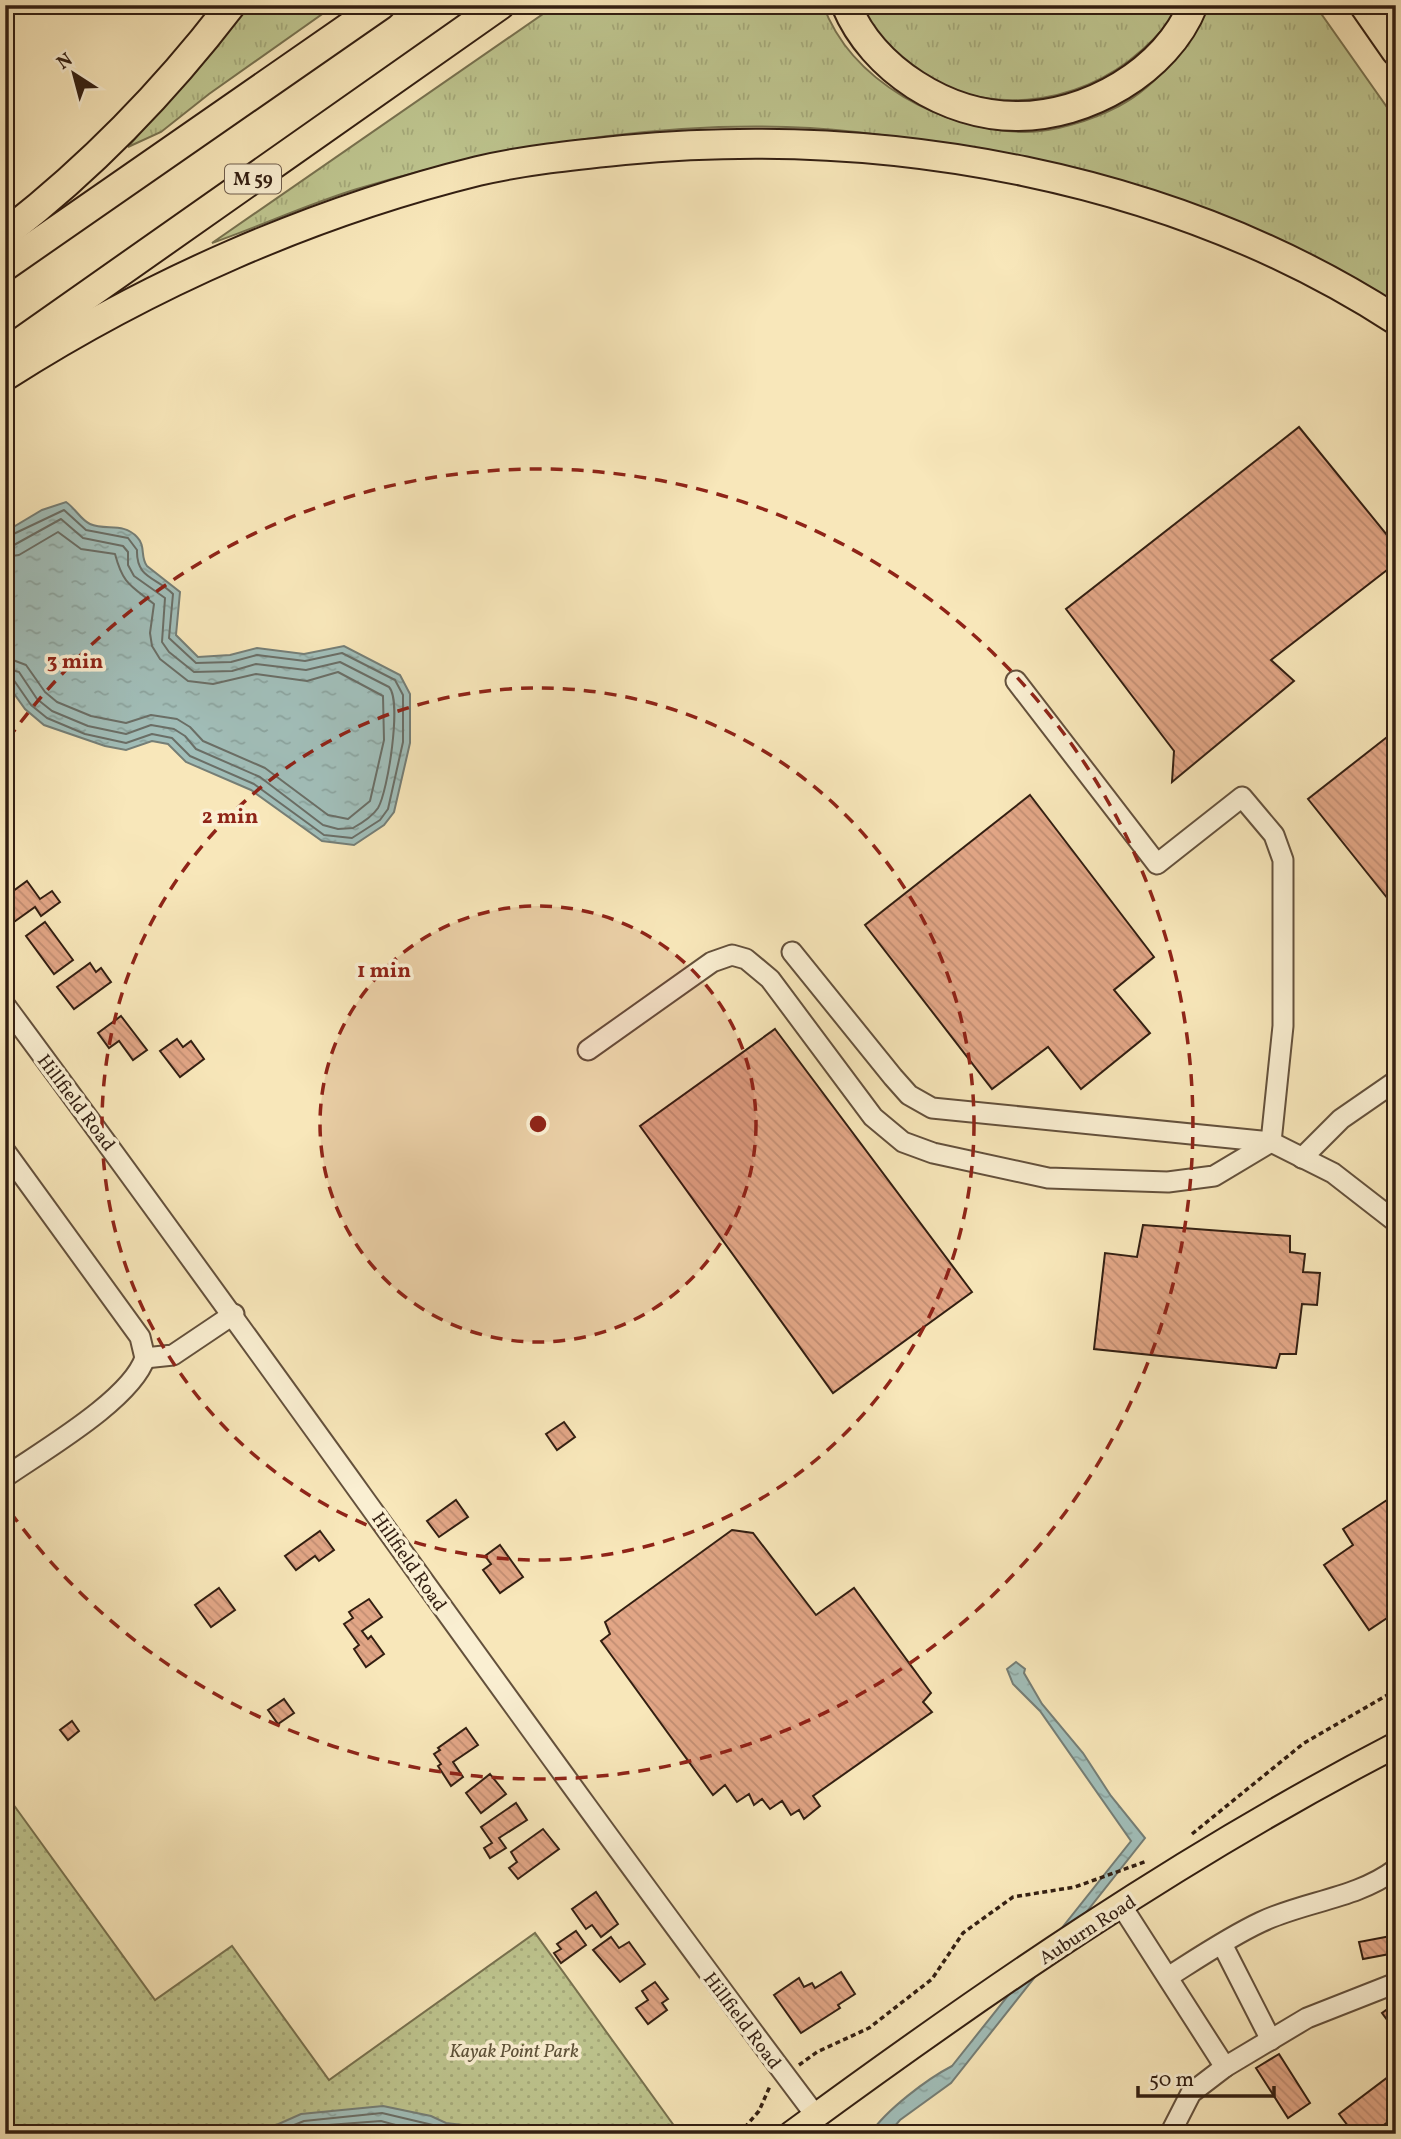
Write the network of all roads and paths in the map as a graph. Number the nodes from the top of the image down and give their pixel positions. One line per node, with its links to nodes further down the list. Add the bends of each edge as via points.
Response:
1 (231, 5): 8 (highway, via 127,126)
2 (382, 5): 9 (highway)
3 (500, 5): 11 (highway, M 59)
4 (846, 5): 5 (highway, via 878,56 922,89 965,108 1016,116 1057,112 1126,82 1159,56)
5 (1193, 5)
6 (1364, 5): 7 (highway)
7 (1396, 51)
8 (5, 234)
9 (5, 266)
10 (1396, 320): 12 (highway, via 1253,244 1150,206 1010,167 813,143 702,143 587,153 482,170 389,195 289,231 191,276 81,330)
11 (5, 353)
12 (5, 376)
13 (1016, 681): 18 (street, via 1157,863 1242,797 1274,835 1283,860 1283,1026)
14 (792, 951): 18 (street, via 901,1086 932,1108)
15 (5, 1005): 22 (street, Hillfield Road)
16 (589, 1050): 18 (street, via 712,962 732,955 747,959 770,979 873,1117 904,1142 933,1153 1048,1178 1168,1182 1214,1176)
17 (1396, 1081): 20 (street, via 1341,1119)
18 (1271, 1142): 20 (street)
19 (5, 1151): 23 (street, via 140,1337)
20 (1302, 1158): 21 (street, via 1333,1173)
21 (1396, 1222)
22 (233, 1314): 23 (street, via 173,1355); 36 (street, Hillfield Road)
23 (145, 1358): 24 (street, via 132,1383)
24 (5, 1477)
25 (1396, 1690): 27 (path, via 1304,1743)
26 (1394, 1749): 30 (main road, Auburn Road, via 1215,1847)
27 (1187, 1838)
28 (1154, 1859): 36 (path, via 1075,1886 1013,1897 963,1933 932,1979 869,2028 817,2052)
29 (1396, 1869): 31 (street, via 1331,1900 1262,1921)
30 (1121, 1905): 32 (street); 37 (main road, Auburn Road, via 1040,1956)
31 (1222, 1944): 32 (street); 34 (street)
32 (1168, 1977): 35 (street)
33 (1396, 1983): 34 (street, via 1307,2018)
34 (1271, 2040): 35 (street)
35 (1225, 2067): 40 (street, via 1191,2093)
36 (785, 2075): 37 (street, Hillfield Road); 38 (path, via 767,2088 759,2111)
37 (816, 2116): 39 (main road, Auburn Road)
38 (739, 2134)
39 (791, 2134)
40 (1170, 2134)

